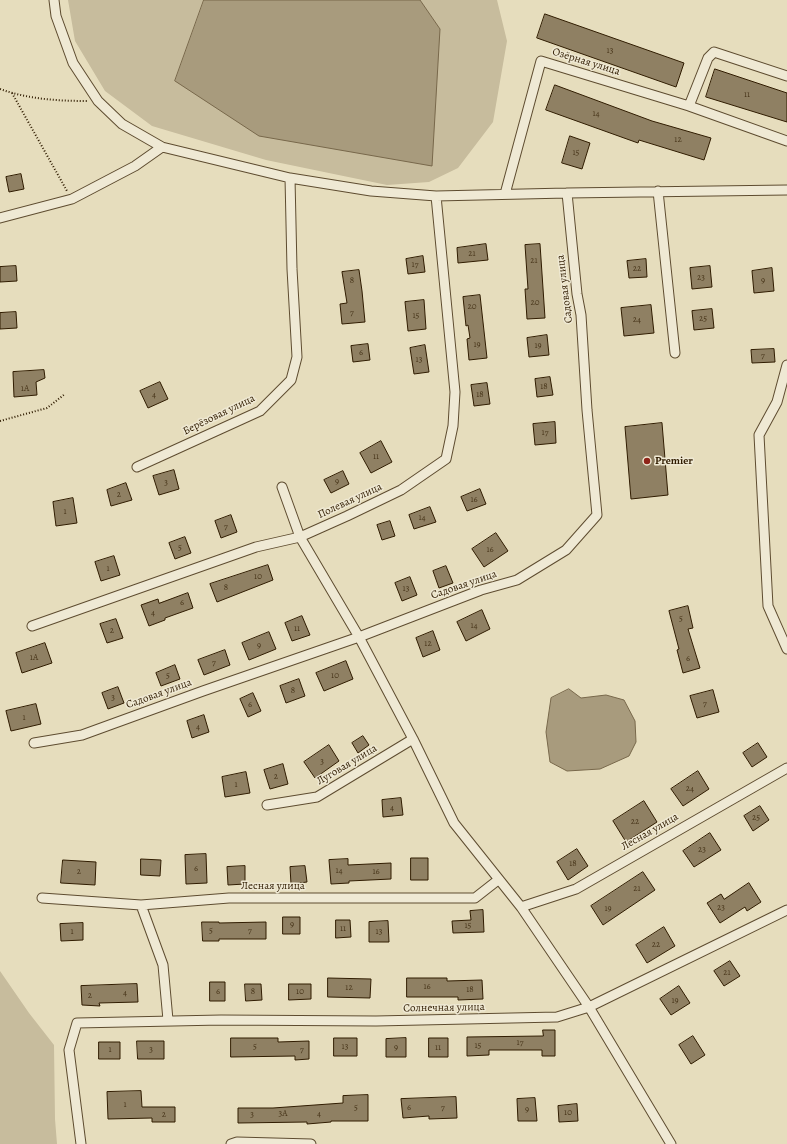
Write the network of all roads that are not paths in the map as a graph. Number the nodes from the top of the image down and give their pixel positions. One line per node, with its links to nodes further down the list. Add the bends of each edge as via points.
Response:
1 (54, 0): 5 (street, via 56,16 73,63 98,101 122,124)
2 (787, 76): 3 (street, via 714,52 708,58)
3 (689, 106): 4 (street, Озёрная улица); 10 (street, Озёрная улица, via 541,61)
4 (787, 141)
5 (162, 147): 6 (street); 12 (street, via 135,166 72,199)
6 (290, 178): 11 (street, via 371,192); 15 (street, Берёзовая улица, via 296,357 291,380 260,411)
7 (787, 190): 8 (street)
8 (658, 192): 9 (street); 13 (street)
9 (567, 193): 10 (street); 19 (street, Садовая улица, via 581,315 597,515 566,550 517,580 481,590)
10 (506, 194): 11 (street)
11 (436, 196): 17 (street, Полевая улица, via 455,392 453,426 446,459 401,490)
12 (0, 218)
13 (675, 353)
14 (787, 365): 20 (street, via 777,402 759,435 768,606)
15 (137, 467)
16 (282, 487): 17 (street)
17 (300, 537): 18 (street, Полевая улица, via 256,547); 19 (street)
18 (32, 626)
19 (359, 637): 21 (street); 22 (street, Садовая улица, via 203,690 82,735)
20 (787, 649)
21 (413, 739): 24 (street, Луговая улица, via 317,797); 25 (street, via 454,823)
22 (34, 743)
23 (787, 768): 28 (street, Лесная улица, via 576,889)
24 (267, 805)
25 (498, 880): 27 (street, Лесная улица, via 475,898 229,898); 28 (street)
26 (42, 898): 27 (street, Лесная улица)
27 (141, 905): 31 (street, via 163,965)
28 (521, 907): 30 (street)
29 (787, 910): 30 (street, Солнечная улица)
30 (589, 1007): 31 (street, Солнечная улица, via 557,1017 376,1021); 35 (street)
31 (168, 1020): 32 (street, Солнечная улица, via 77,1022 69,1050)
32 (81, 1144)
33 (231, 1144): 34 (street)
34 (311, 1144)
35 (671, 1144)

